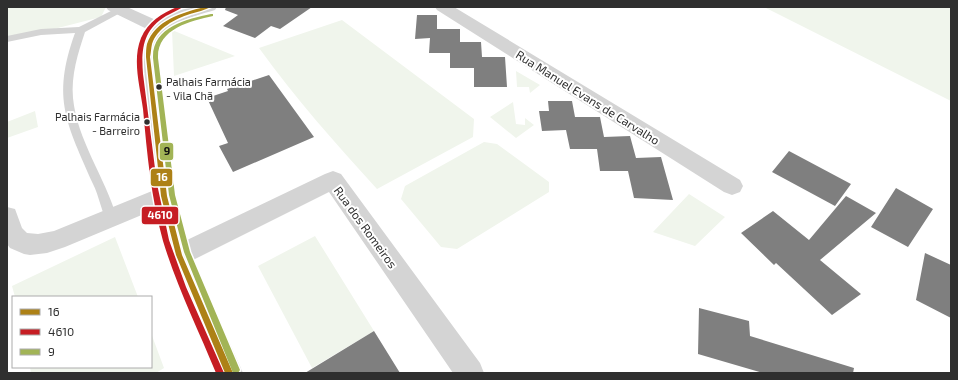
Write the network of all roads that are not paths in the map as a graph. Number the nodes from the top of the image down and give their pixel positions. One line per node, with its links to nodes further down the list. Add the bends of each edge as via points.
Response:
1 (209, 7): 4 (street, via 176,18)
2 (443, 7): 7 (street, Rua Manuel Evans de Carvalho)
3 (117, 8): 4 (street); 5 (lane)
4 (159, 28): 8 (street, via 148,52)
5 (81, 30): 6 (lane, via 41,32); 10 (lane, via 72,55 68,84 71,112 84,153 104,195)
6 (7, 39)
7 (732, 186)
8 (164, 196): 10 (street); 11 (street)
9 (7, 216): 10 (street, via 13,237 21,243 31,245 57,240)
10 (111, 218)
11 (179, 255): 12 (street); 13 (street, Rua dos Romeiros, via 333,180)
12 (228, 373)
13 (470, 373)

